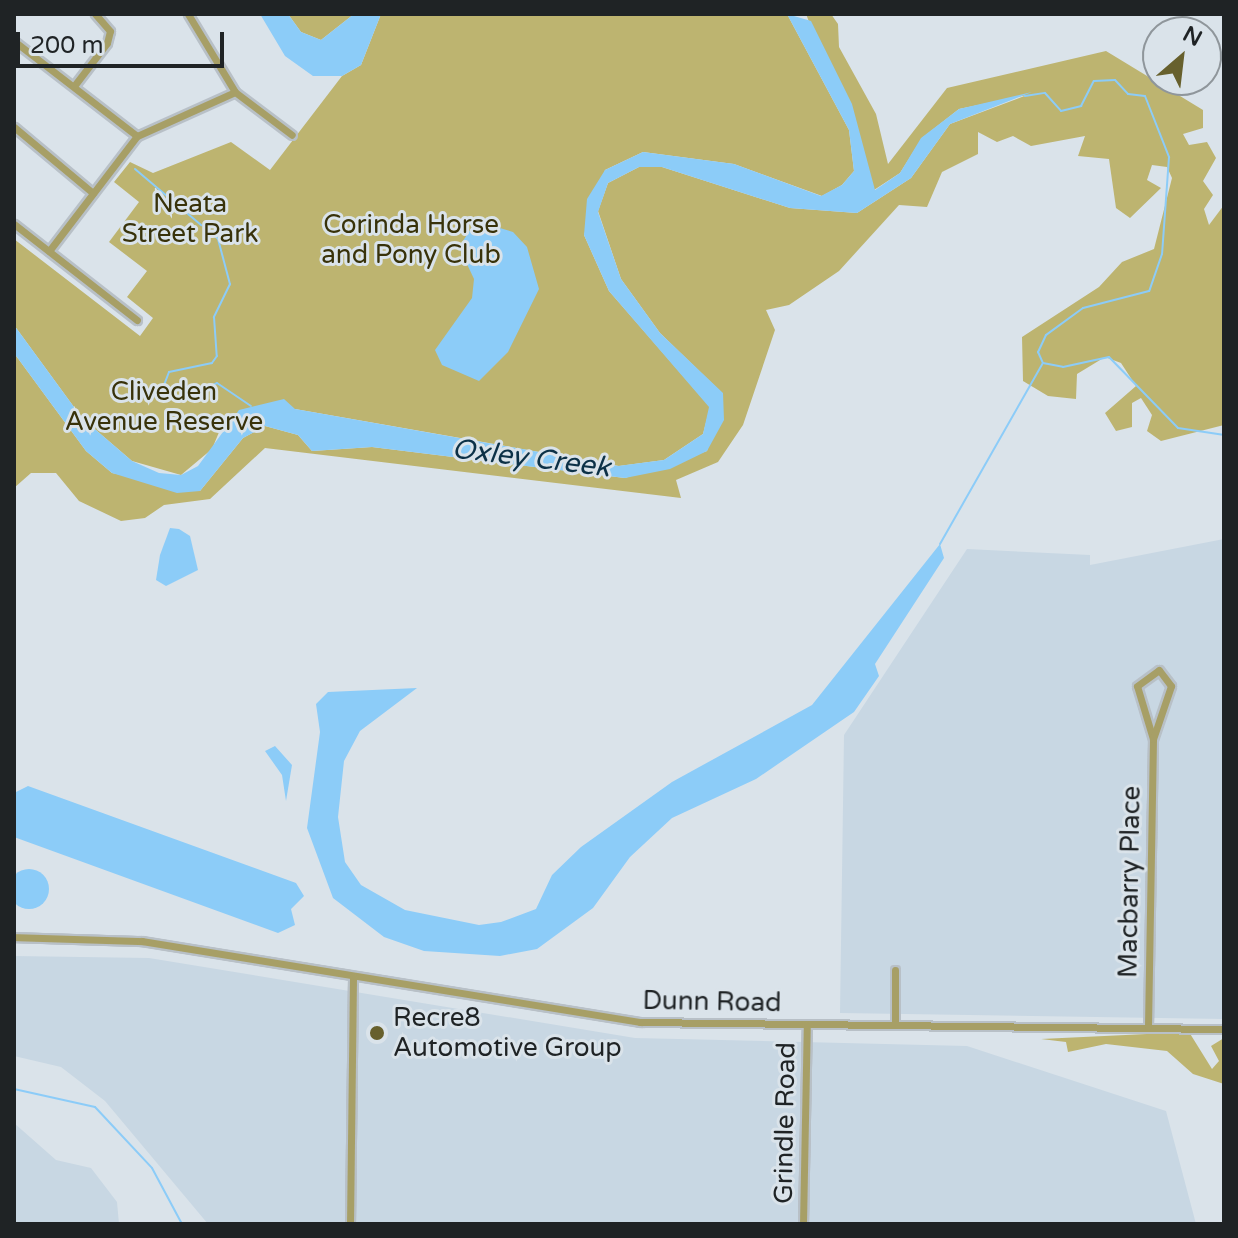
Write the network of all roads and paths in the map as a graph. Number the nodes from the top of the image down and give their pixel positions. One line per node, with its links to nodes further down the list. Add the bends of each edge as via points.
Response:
1 (95, 14): 4 (street, via 110,31 107,43)
2 (188, 14): 5 (street)
3 (14, 41): 4 (street)
4 (74, 86): 8 (street)
5 (235, 92): 7 (street); 8 (street)
6 (14, 127): 9 (street)
7 (292, 135)
8 (137, 136): 9 (street)
9 (93, 193): 11 (street)
10 (14, 224): 11 (street)
11 (49, 251): 12 (street)
12 (137, 320)
13 (1153, 739): 13 (street, Macbarry Place, via 1137,686 1159,670 1171,686); 19 (street, Macbarry Place)
14 (14, 937): 16 (street, Dunn Road, via 142,941)
15 (895, 970): 18 (street)
16 (353, 977): 17 (street, Dunn Road, via 640,1022); 21 (street)
17 (807, 1024): 18 (street, Dunn Road); 22 (street, Grindle Road)
18 (895, 1024): 19 (street, Dunn Road)
19 (1148, 1026): 20 (street, Dunn Road)
20 (1224, 1029)
21 (350, 1224)
22 (803, 1224)

